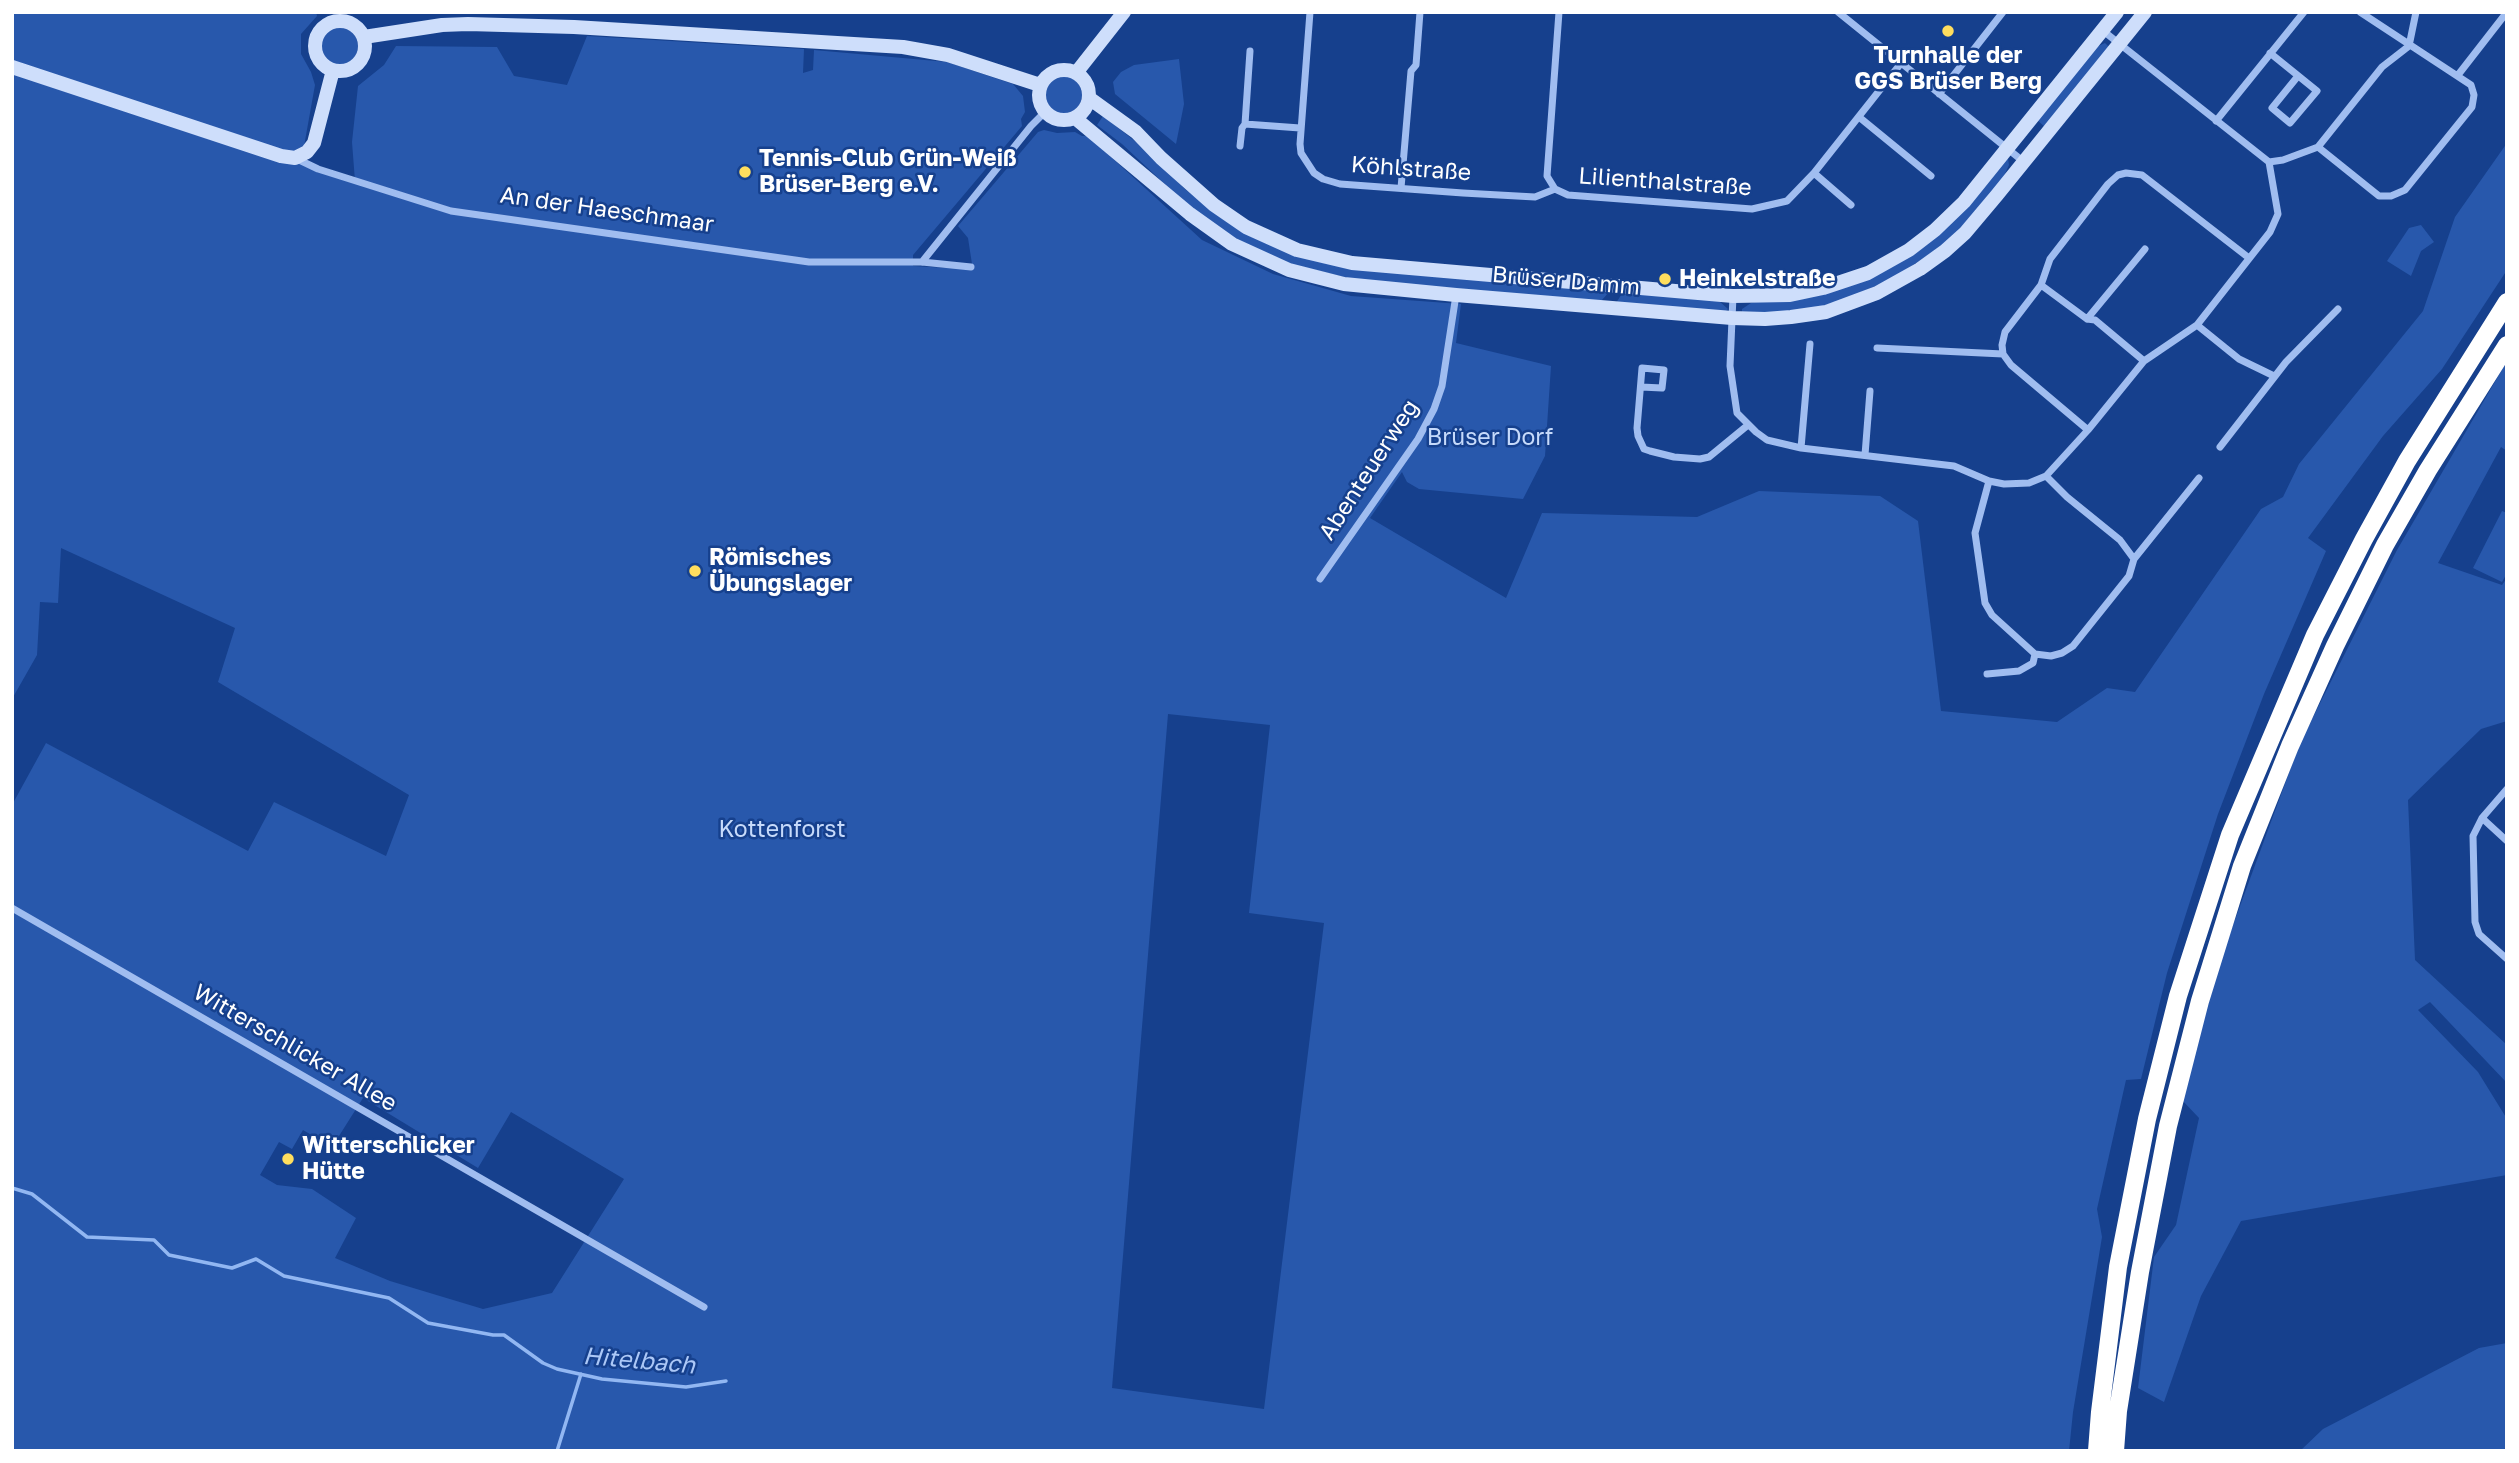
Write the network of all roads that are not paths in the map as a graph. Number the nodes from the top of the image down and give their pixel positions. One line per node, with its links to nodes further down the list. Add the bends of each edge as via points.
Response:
1 (1124, 12): 22 (street)
2 (1310, 12): 33 (street, Köhlstraße)
3 (1420, 12): 42 (street)
4 (1559, 12): 43 (street, Lilienthalstraße, via 1547,176)
5 (1838, 12): 19 (street)
6 (2003, 12): 26 (street)
7 (2117, 12): 13 (street, Brüser Damm)
8 (2145, 12): 15 (street, Brüser Damm)
9 (2304, 12): 18 (street)
10 (2360, 12): 16 (street)
11 (2416, 12): 16 (street)
12 (2507, 12): 23 (street)
13 (2102, 30): 15 (street); 35 (street, Brüser Damm)
14 (363, 37): 21 (street, via 365,46 358,63); 21 (street, via 346,21 321,29 315,42 317,57); 25 (street, via 468,24 902,47 948,55)
15 (2120, 44): 31 (street); 38 (street, Brüser Damm)
16 (2409, 46): 23 (street); 36 (street, via 2382,67)
17 (1250, 51): 32 (street)
18 (2270, 54): 24 (street); 31 (street)
19 (1902, 62): 26 (street); 29 (street, Lilienthalstraße)
20 (12, 67): 37 (street, An der Haeschmaar)
21 (333, 70): 37 (street, via 314,143)
22 (1076, 72): 25 (street, via 1052,72); 27 (street, Brüser Damm, via 1086,83)
23 (2458, 75): 36 (street, via 2471,85 2472,107 2405,190 2379,196)
24 (2298, 76): 24 (street, via 2317,90 2290,123 2272,108)
25 (1040, 85): 28 (street, via 1038,99)
26 (1939, 94): 35 (street)
27 (1089, 98): 30 (street); 51 (street, Brüser Damm, via 1136,132 1214,205 1246,227 1297,250 1352,263)
28 (1045, 112): 30 (street, Brüser Damm, via 1059,120); 47 (street)
29 (1859, 117): 40 (street, Lilienthalstraße); 41 (street)
30 (1075, 118): 50 (street, Brüser Damm, via 1190,214 1232,244 1277,265 1344,284)
31 (2216, 121): 39 (street)
32 (1245, 124): 33 (street); 34 (street)
33 (1300, 128): 42 (street, Köhlstraße, via 1301,153 1323,179)
34 (1240, 146)
35 (2007, 147): 38 (street); 51 (street, Brüser Damm, via 1947,219 1882,266 1854,279 1790,295)
36 (2318, 147): 39 (street)
37 (295, 158): 47 (street, An der Haeschmaar, via 451,211 809,262)
38 (2024, 162): 54 (street, Brüser Damm, via 1965,233 1889,287 1826,312)
39 (2269, 162): 46 (street, via 2278,214)
40 (1814, 173): 43 (street, Lilienthalstraße, via 1787,201 1752,209 1568,195); 44 (street)
41 (1931, 176)
42 (1401, 188): 43 (street, Köhlstraße, via 1535,197)
43 (1555, 189)
44 (1851, 205)
45 (2145, 249): 55 (street)
46 (2249, 258): 49 (street, via 2142,174 2126,173 2108,184 2050,259); 56 (street)
47 (922, 262): 48 (street, An der Haeschmaar)
48 (971, 267)
49 (2041, 285): 55 (street); 60 (street, via 2005,332)
50 (1456, 295): 54 (street, Brüser Damm); 74 (street, Abenteuerweg, via 1434,409)
51 (1733, 296): 54 (street)
52 (2507, 302): 83 (highway, via 2407,461 2315,635 2230,835 2178,996 2147,1119 2118,1267)
53 (2339, 309): 62 (street)
54 (1732, 318): 65 (street, via 1731,388 1737,413)
55 (2087, 319): 61 (street, via 2095,320)
56 (2197, 325): 61 (street); 62 (street, via 2239,359)
57 (1810, 344): 68 (street)
58 (2507, 345): 84 (highway, via 2385,545 2290,746 2242,866 2168,1126)
59 (1877, 348): 60 (street)
60 (2003, 354): 66 (street)
61 (2144, 361): 66 (street)
62 (2274, 376): 67 (street)
63 (1641, 387): 65 (street, via 1637,436 1650,452 1700,460)
64 (1870, 391): 69 (street)
65 (1748, 425): 68 (street, via 1767,440)
66 (2088, 430): 70 (street)
67 (2220, 447)
68 (1801, 448): 69 (street)
69 (1865, 454): 72 (street, via 1954,466)
70 (2046, 476): 72 (street, via 2015,485); 73 (street, via 2120,540)
71 (2199, 478): 73 (street)
72 (1989, 481): 75 (street, via 1975,533 1985,603)
73 (2134, 559): 75 (street, via 2129,576 2074,646 2050,656)
74 (1320, 579)
75 (2035, 654): 76 (street, via 2033,663 2019,671)
76 (1987, 674)
77 (2507, 789): 78 (street)
78 (2482, 818): 79 (street); 81 (street, via 2473,836 2475,922 2479,934)
79 (2507, 841)
80 (12, 908): 82 (street, Witterschlicker Allee)
81 (2507, 960)
82 (704, 1307)
83 (2097, 1451)
84 (2115, 1451)

